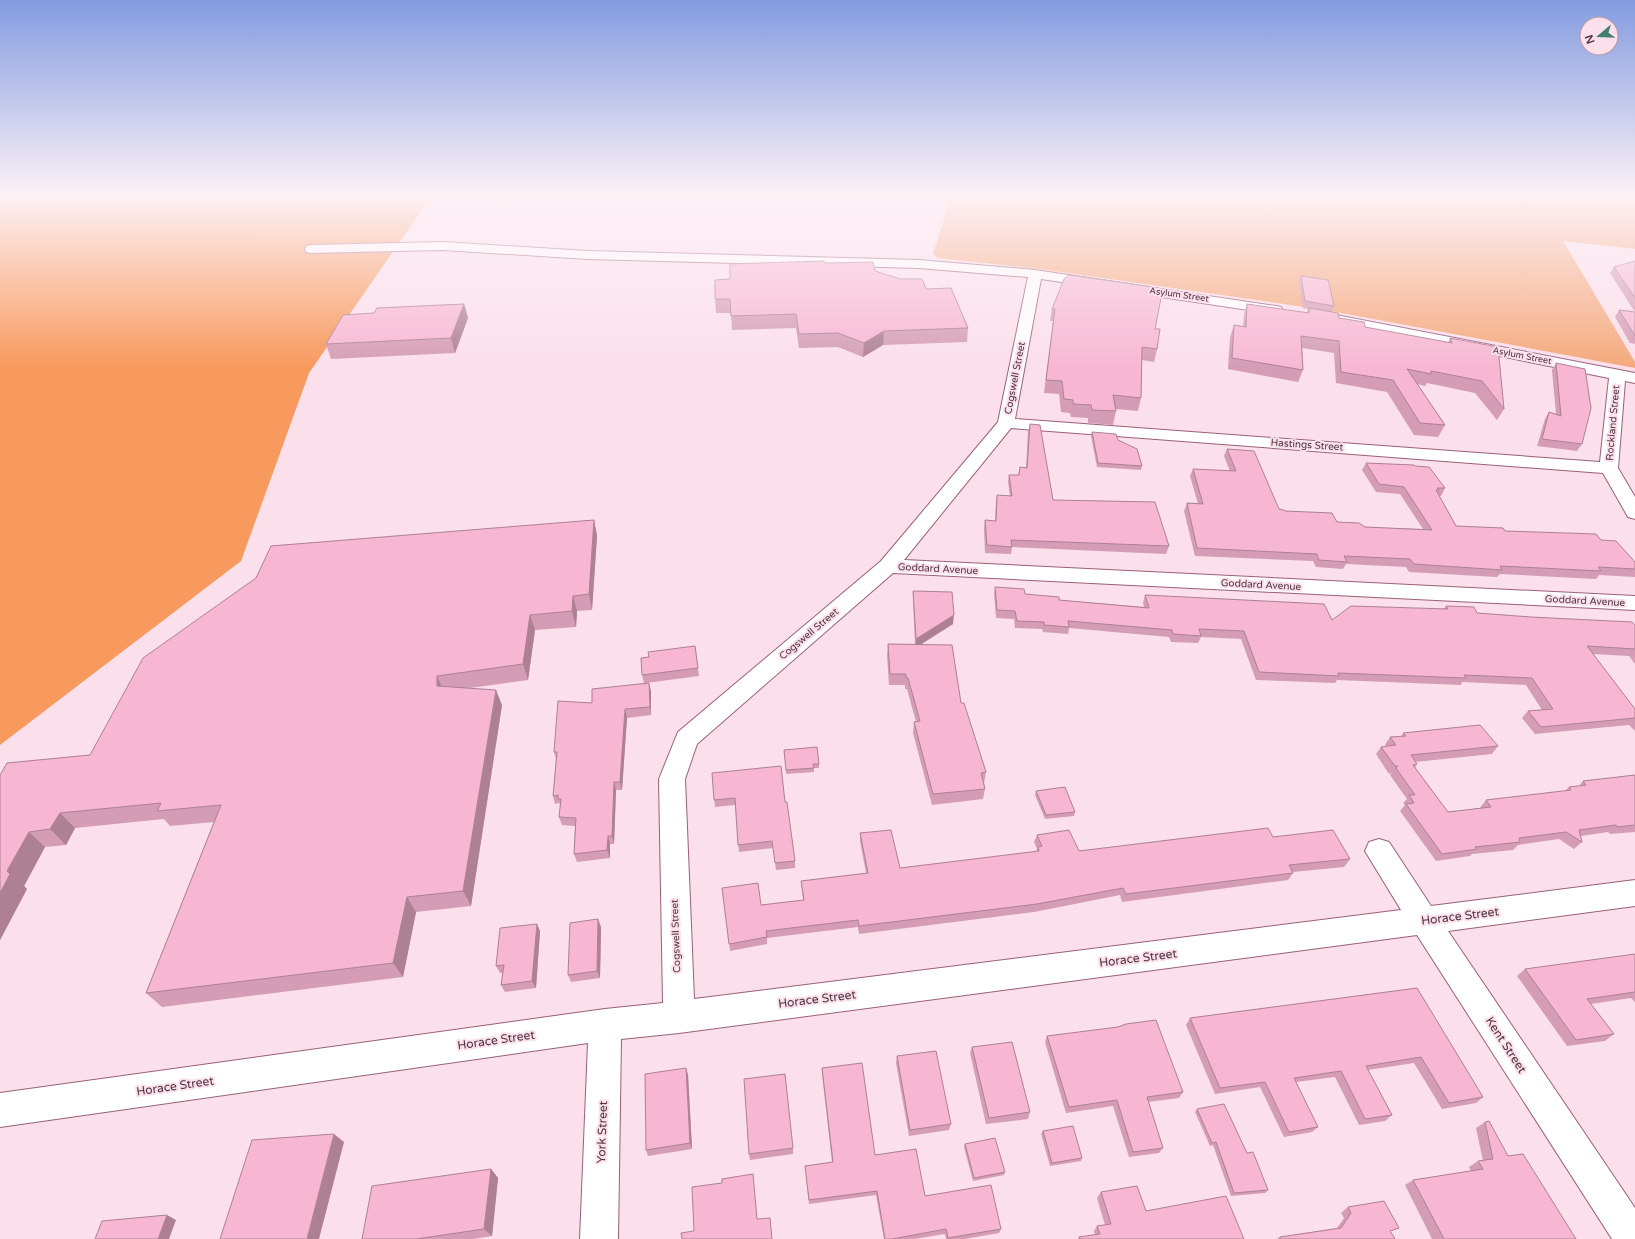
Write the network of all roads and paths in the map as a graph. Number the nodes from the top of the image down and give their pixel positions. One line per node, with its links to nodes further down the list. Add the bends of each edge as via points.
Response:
1 (559, 253): 2 (street, Asylum Street, via 919,264)
2 (1035, 274): 3 (street, Asylum Street); 7 (street, Cogswell Street)
3 (1288, 311)
4 (1325, 317): 5 (street, Asylum Street)
5 (1617, 375): 6 (street, Asylum Street); 8 (street, Rockland Street)
6 (1635, 378)
7 (1006, 423): 8 (street, Hastings Street); 10 (street, Cogswell Street)
8 (1609, 468): 9 (street, Rockland Street)
9 (1635, 513)
10 (888, 566): 11 (street, Goddard Avenue); 15 (street, Cogswell Street, via 687,739 672,779)
11 (1635, 603)
12 (1379, 851): 14 (street, Kent Street)
13 (1635, 893): 14 (street, Horace Street)
14 (1424, 921): 15 (street, Horace Street); 19 (street, Kent Street)
15 (679, 1017): 16 (street, Horace Street)
16 (605, 1025): 17 (street, Horace Street); 18 (street, York Street)
17 (0, 1110)
18 (599, 1239)
19 (1634, 1239)

